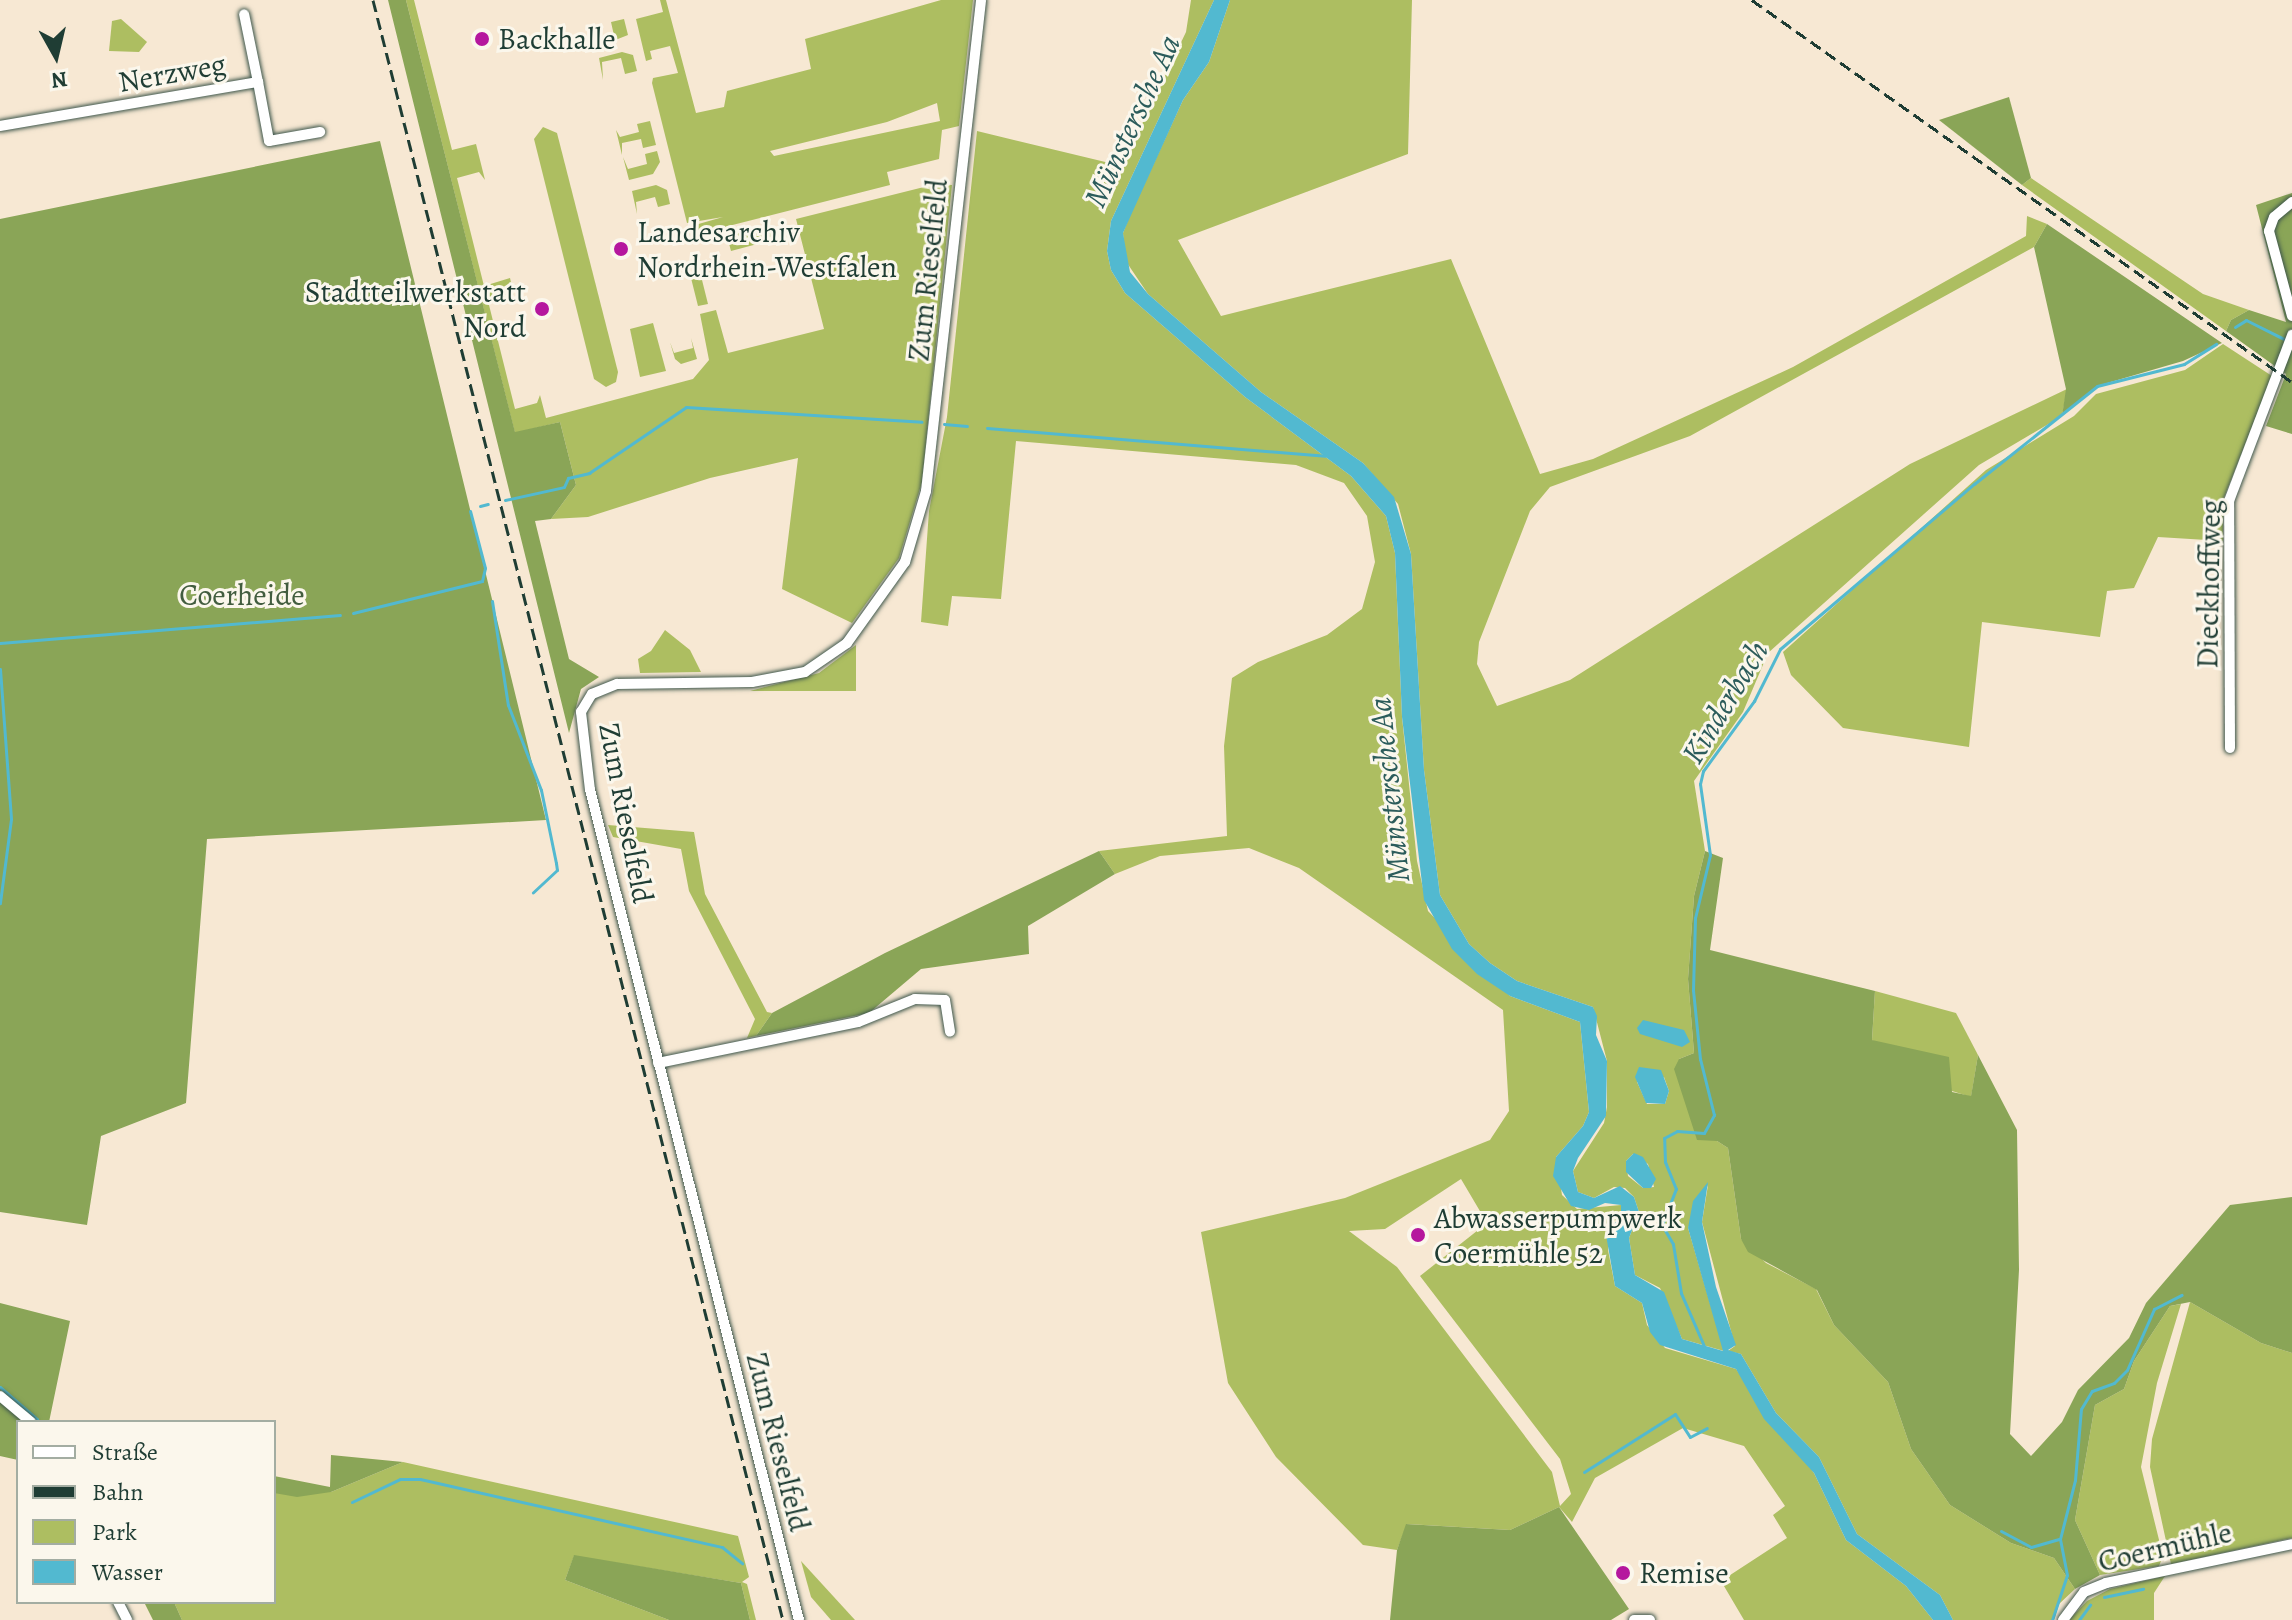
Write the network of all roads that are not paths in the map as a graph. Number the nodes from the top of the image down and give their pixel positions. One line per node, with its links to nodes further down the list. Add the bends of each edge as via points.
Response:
1 (981, 0): 11 (street, Zum Rieselfeld, via 926,491 905,562 847,643 805,672 752,682 617,684 592,694 581,712 590,790)
2 (244, 14): 3 (street, Nerzweg)
3 (258, 82): 4 (street, Nerzweg); 5 (street, Nerzweg, via 269,141)
4 (0, 126)
5 (320, 132)
6 (2292, 202): 7 (street, via 2274,217 2269,231)
7 (2292, 316)
8 (2292, 335): 9 (street, Dieckhoffweg, via 2229,501)
9 (2230, 748)
10 (950, 1032): 11 (street, via 945,1000 915,999 858,1022)
11 (658, 1063): 15 (street, Zum Rieselfeld)
12 (0, 1396): 13 (street)
13 (29, 1420)
14 (2292, 1544): 18 (street, Coermühle, via 2106,1583 2084,1592)
15 (799, 1620)
16 (1634, 1620): 17 (street)
17 (1650, 1620)
18 (2063, 1620)

